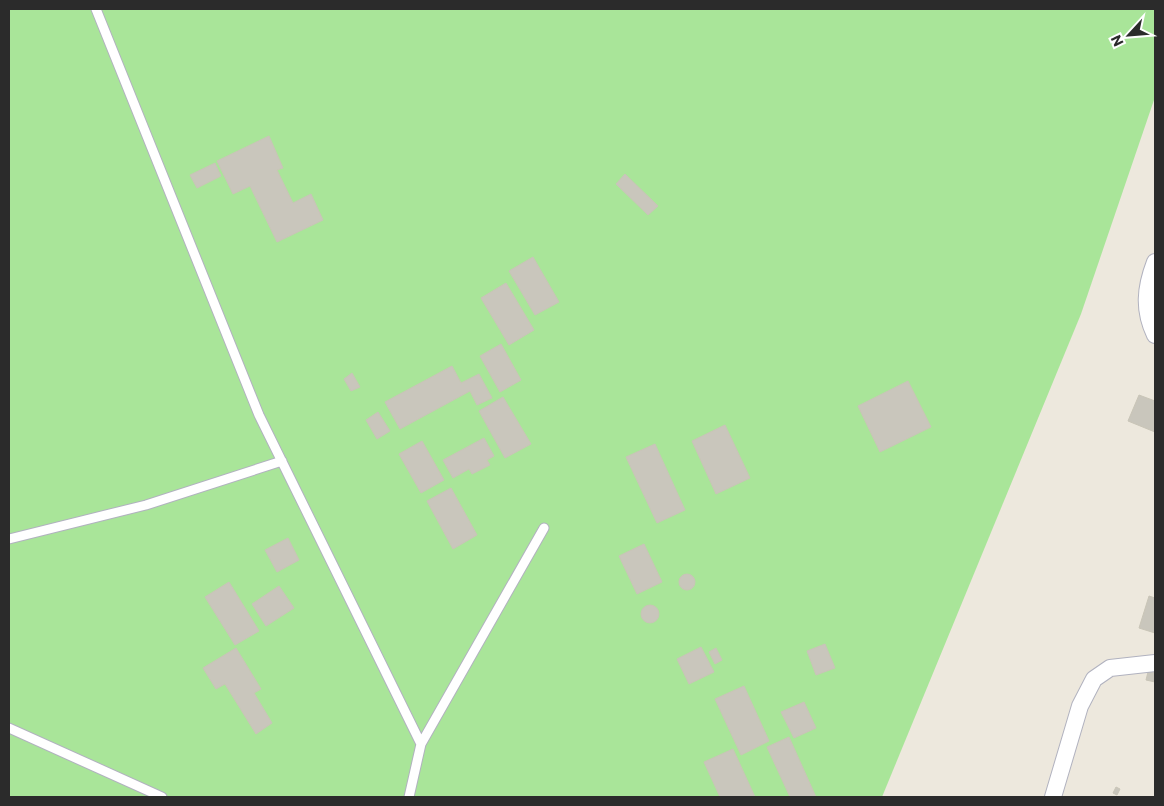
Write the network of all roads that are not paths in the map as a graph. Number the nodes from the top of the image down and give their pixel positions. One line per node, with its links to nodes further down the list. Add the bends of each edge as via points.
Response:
1 (96, 9): 4 (lane, via 259,415)
2 (1155, 262): 3 (street, via 1146,306)
3 (1155, 335)
4 (282, 461): 6 (lane, via 146,505); 9 (lane)
5 (544, 528): 9 (lane)
6 (9, 540)
7 (1155, 663): 12 (street, via 1110,668 1094,679 1080,706)
8 (9, 728): 10 (lane)
9 (421, 744): 11 (lane)
10 (162, 797)
11 (409, 797)
12 (1053, 797)

